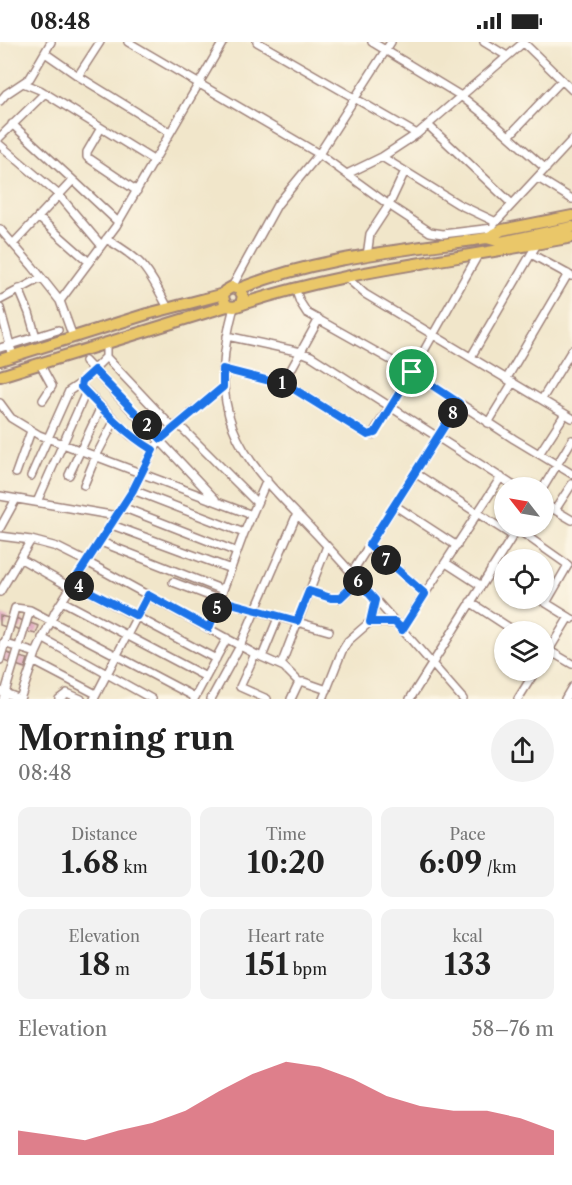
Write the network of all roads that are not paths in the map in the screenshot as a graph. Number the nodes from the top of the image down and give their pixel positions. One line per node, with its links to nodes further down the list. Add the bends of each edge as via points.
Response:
1 (51, 42): 11 (street)
2 (100, 42): 13 (street)
3 (128, 42): 15 (street)
4 (223, 42): 15 (street)
5 (257, 42): 21 (street)
6 (372, 42): 10 (street)
7 (391, 42): 10 (street)
8 (484, 42): 12 (street)
9 (524, 42): 12 (street); 14 (street)
10 (386, 50): 20 (street); 21 (street)
11 (45, 53): 13 (street); 16 (street)
12 (507, 56): 20 (street)
13 (78, 76): 26 (street)
14 (562, 80): 17 (street); 28 (street)
15 (198, 82): 26 (street); 32 (street)
16 (23, 83): 18 (street); 19 (street)
17 (572, 90)
18 (3, 93): 22 (street)
19 (45, 93): 23 (street); 25 (street)
20 (460, 96): 24 (street); 28 (street)
21 (356, 99): 27 (street); 32 (street)
22 (0, 100)
23 (12, 124): 29 (street); 39 (street)
24 (428, 125): 27 (street); 43 (street)
25 (101, 128): 34 (street); 40 (street, via 87,157)
26 (169, 132): 34 (street)
27 (417, 134): 33 (street)
28 (509, 136): 35 (street)
29 (0, 137)
30 (572, 140): 35 (street)
31 (0, 145): 41 (street)
32 (319, 154): 37 (street); 65 (street, via 277,205)
33 (382, 157): 36 (street); 37 (street)
34 (153, 160): 40 (street)
35 (546, 169): 38 (street)
36 (405, 171): 44 (street); 48 (street)
37 (347, 174): 44 (street)
38 (537, 178): 42 (street); 43 (street)
39 (73, 180): 41 (street); 47 (street)
40 (137, 191): 47 (street)
41 (59, 195): 46 (street); 53 (street)
42 (572, 199)
43 (512, 204): 48 (street)
44 (389, 205): 48 (street, via 436,234); 58 (street, via 370,234)
45 (572, 216): 52 (highway, via 502,230)
46 (38, 217): 54 (street); 59 (street)
47 (118, 222): 53 (street)
48 (494, 225): 52 (street)
49 (572, 227): 52 (highway, via 501,242)
50 (0, 229): 54 (street)
51 (572, 237): 55 (highway)
52 (487, 238): 58 (highway)
53 (103, 242): 59 (street); 70 (street, via 140,261)
54 (13, 244): 62 (street)
55 (537, 244): 56 (street); 57 (highway)
56 (531, 254): 60 (street); 83 (street)
57 (478, 255): 61 (highway); 73 (street)
58 (367, 256): 65 (highway, via 287,273)
59 (89, 262): 67 (street)
60 (570, 275): 91 (street)
61 (346, 277): 63 (highway); 73 (street, via 359,290)
62 (41, 278): 64 (street); 67 (street)
63 (295, 288): 68 (highway); 71 (street, via 303,308)
64 (19, 290): 66 (street); 75 (street)
65 (232, 290): 68 (highway, via 224,302); 68 (highway, via 243,296); 70 (highway)
66 (0, 300)
67 (60, 301): 76 (street)
68 (234, 305): 74 (street); 77 (highway)
69 (0, 308): 80 (street)
70 (168, 308): 76 (highway)
71 (319, 319): 81 (street); 89 (street)
72 (58, 330): 75 (street)
73 (433, 335): 83 (street); 89 (street)
74 (227, 336): 81 (street); 87 (street)
75 (36, 337): 80 (street)
76 (73, 337): 80 (highway)
77 (106, 343): 82 (street); 86 (highway)
78 (0, 348): 80 (street)
79 (572, 350): 96 (street)
80 (12, 351): 84 (highway)
81 (301, 352): 93 (street); 101 (street)
82 (106, 357): 88 (street); 105 (street)
83 (471, 357): 91 (street)
84 (0, 360)
85 (86, 361): 88 (street)
86 (40, 364): 90 (highway); 97 (street, via 52,386)
87 (223, 369): 93 (street); 94 (street)
88 (94, 370): 92 (street); 109 (street)
89 (412, 372): 99 (street); 101 (street)
90 (0, 376)
91 (510, 380): 96 (street); 104 (street)
92 (81, 383): 95 (street); 107 (street, via 69,391)
93 (283, 384): 101 (street, via 368,435 375,433)
94 (223, 387): 105 (street); 125 (street, via 238,438)
95 (86, 392): 100 (street); 111 (street)
96 (542, 399): 102 (street)
97 (43, 400)
98 (0, 403): 106 (street, via 12,418)
99 (459, 403): 104 (street); 108 (street)
100 (101, 407): 103 (street); 112 (street)
101 (391, 407): 108 (street)
102 (569, 416): 114 (street)
103 (115, 420): 113 (street); 115 (street)
104 (488, 423): 114 (street)
105 (176, 426): 109 (street); 134 (street)
106 (31, 431): 107 (street); 117 (street)
107 (46, 437): 111 (street); 122 (street)
108 (437, 437): 119 (street); 123 (street)
109 (161, 439): 113 (street); 132 (street)
110 (572, 440): 116 (street)
111 (62, 443): 112 (street); 133 (street)
112 (79, 450): 115 (street); 121 (street)
113 (153, 450): 118 (street)
114 (539, 454): 116 (street)
115 (96, 456): 118 (street); 127 (street)
116 (557, 465): 120 (street); 124 (street)
117 (16, 473)
118 (142, 473): 129 (street); 132 (street)
119 (414, 473): 135 (street); 138 (street)
120 (572, 474)
121 (69, 475)
122 (31, 476)
123 (501, 477)
124 (550, 477)
125 (267, 480): 134 (street); 139 (street)
126 (572, 484): 137 (street)
127 (84, 485)
128 (494, 488): 138 (street)
129 (133, 490): 136 (street); 146 (street)
130 (0, 496): 131 (street)
131 (16, 499): 133 (street); 145 (street)
132 (217, 501): 140 (street)
133 (37, 502): 141 (street)
134 (257, 503): 140 (street)
135 (394, 506): 152 (street); 154 (street)
136 (122, 507): 141 (street); 156 (street)
137 (555, 510): 142 (street)
138 (478, 513): 143 (street); 154 (street)
139 (297, 514): 153 (street); 181 (street)
140 (252, 515): 146 (street)
141 (117, 516): 144 (street)
142 (572, 520)
143 (494, 524)
144 (112, 525): 151 (street); 161 (street)
145 (0, 528)
146 (244, 533): 156 (street)
147 (0, 536): 150 (street)
148 (512, 537): 162 (street)
149 (530, 537): 155 (street)
150 (31, 540): 158 (street); 159 (street)
151 (101, 542): 159 (street); 170 (street)
152 (369, 545): 164 (street); 173 (street)
153 (327, 546): 164 (street); 171 (street)
154 (457, 546): 160 (street)
155 (546, 549)
156 (237, 552): 161 (street)
157 (554, 555): 169 (street, via 568,565)
158 (21, 559): 167 (street); 172 (street)
159 (87, 562): 167 (street); 174 (street)
160 (446, 563): 168 (street); 173 (street)
161 (231, 569): 170 (street)
162 (491, 569): 163 (street); 168 (street)
163 (494, 571)
164 (351, 574): 165 (street)
165 (358, 581): 171 (street, via 340,598); 176 (street)
166 (173, 582): 175 (street)
167 (71, 585): 177 (street); 182 (street)
168 (480, 585): 178 (street)
169 (554, 589)
170 (223, 590): 175 (street)
171 (309, 591): 186 (street)
172 (0, 592)
173 (425, 594): 191 (street)
174 (148, 595): 182 (street); 190 (street)
175 (220, 600): 181 (street); 190 (street)
176 (375, 600): 188 (street); 189 (street)
177 (62, 601): 185 (street); 193 (street)
178 (470, 602): 187 (street); 209 (street)
179 (554, 608): 184 (street)
180 (30, 610): 185 (street); 197 (street, via 15,608); 199 (street)
181 (255, 610): 183 (street); 198 (street)
182 (137, 616): 193 (street); 204 (street)
183 (278, 618): 186 (street); 203 (street)
184 (571, 618): 196 (street)
185 (51, 620): 194 (street); 202 (street)
186 (297, 621): 192 (street); 208 (street)
187 (499, 621)
188 (370, 622): 189 (street); 215 (street, via 345,646)
189 (395, 622): 191 (street)
190 (209, 628): 195 (street)
191 (402, 630): 209 (street)
192 (329, 632)
193 (127, 636): 202 (street); 211 (street)
194 (42, 638): 200 (street); 210 (street)
195 (227, 638): 198 (street); 204 (street)
196 (554, 639)
197 (2, 643): 199 (street); 205 (street)
198 (240, 646): 203 (street); 219 (street)
199 (19, 648): 200 (street); 216 (street)
200 (36, 653): 206 (street)
201 (554, 654): 207 (street)
202 (117, 655): 210 (street); 218 (street)
203 (259, 656): 208 (street); 224 (street, via 240,687)
204 (216, 659): 211 (street)
205 (0, 660)
206 (33, 661): 217 (street); 220 (street)
207 (572, 664)
208 (281, 665): 213 (street)
209 (432, 666): 227 (street); 228 (street)
210 (107, 674): 217 (street); 223 (street)
211 (206, 677): 218 (street)
212 (529, 681): 229 (street)
213 (299, 682): 215 (street); 225 (street)
214 (572, 687): 230 (street)
215 (327, 690): 226 (street)
216 (3, 695): 220 (street)
217 (95, 697)
218 (195, 698)
219 (213, 698)
220 (20, 699)
221 (59, 699): 222 (street, via 67,693)
222 (81, 699)
223 (152, 699)
224 (267, 699)
225 (291, 699)
226 (323, 699)
227 (410, 699)
228 (463, 699)
229 (518, 699)
230 (565, 699)

